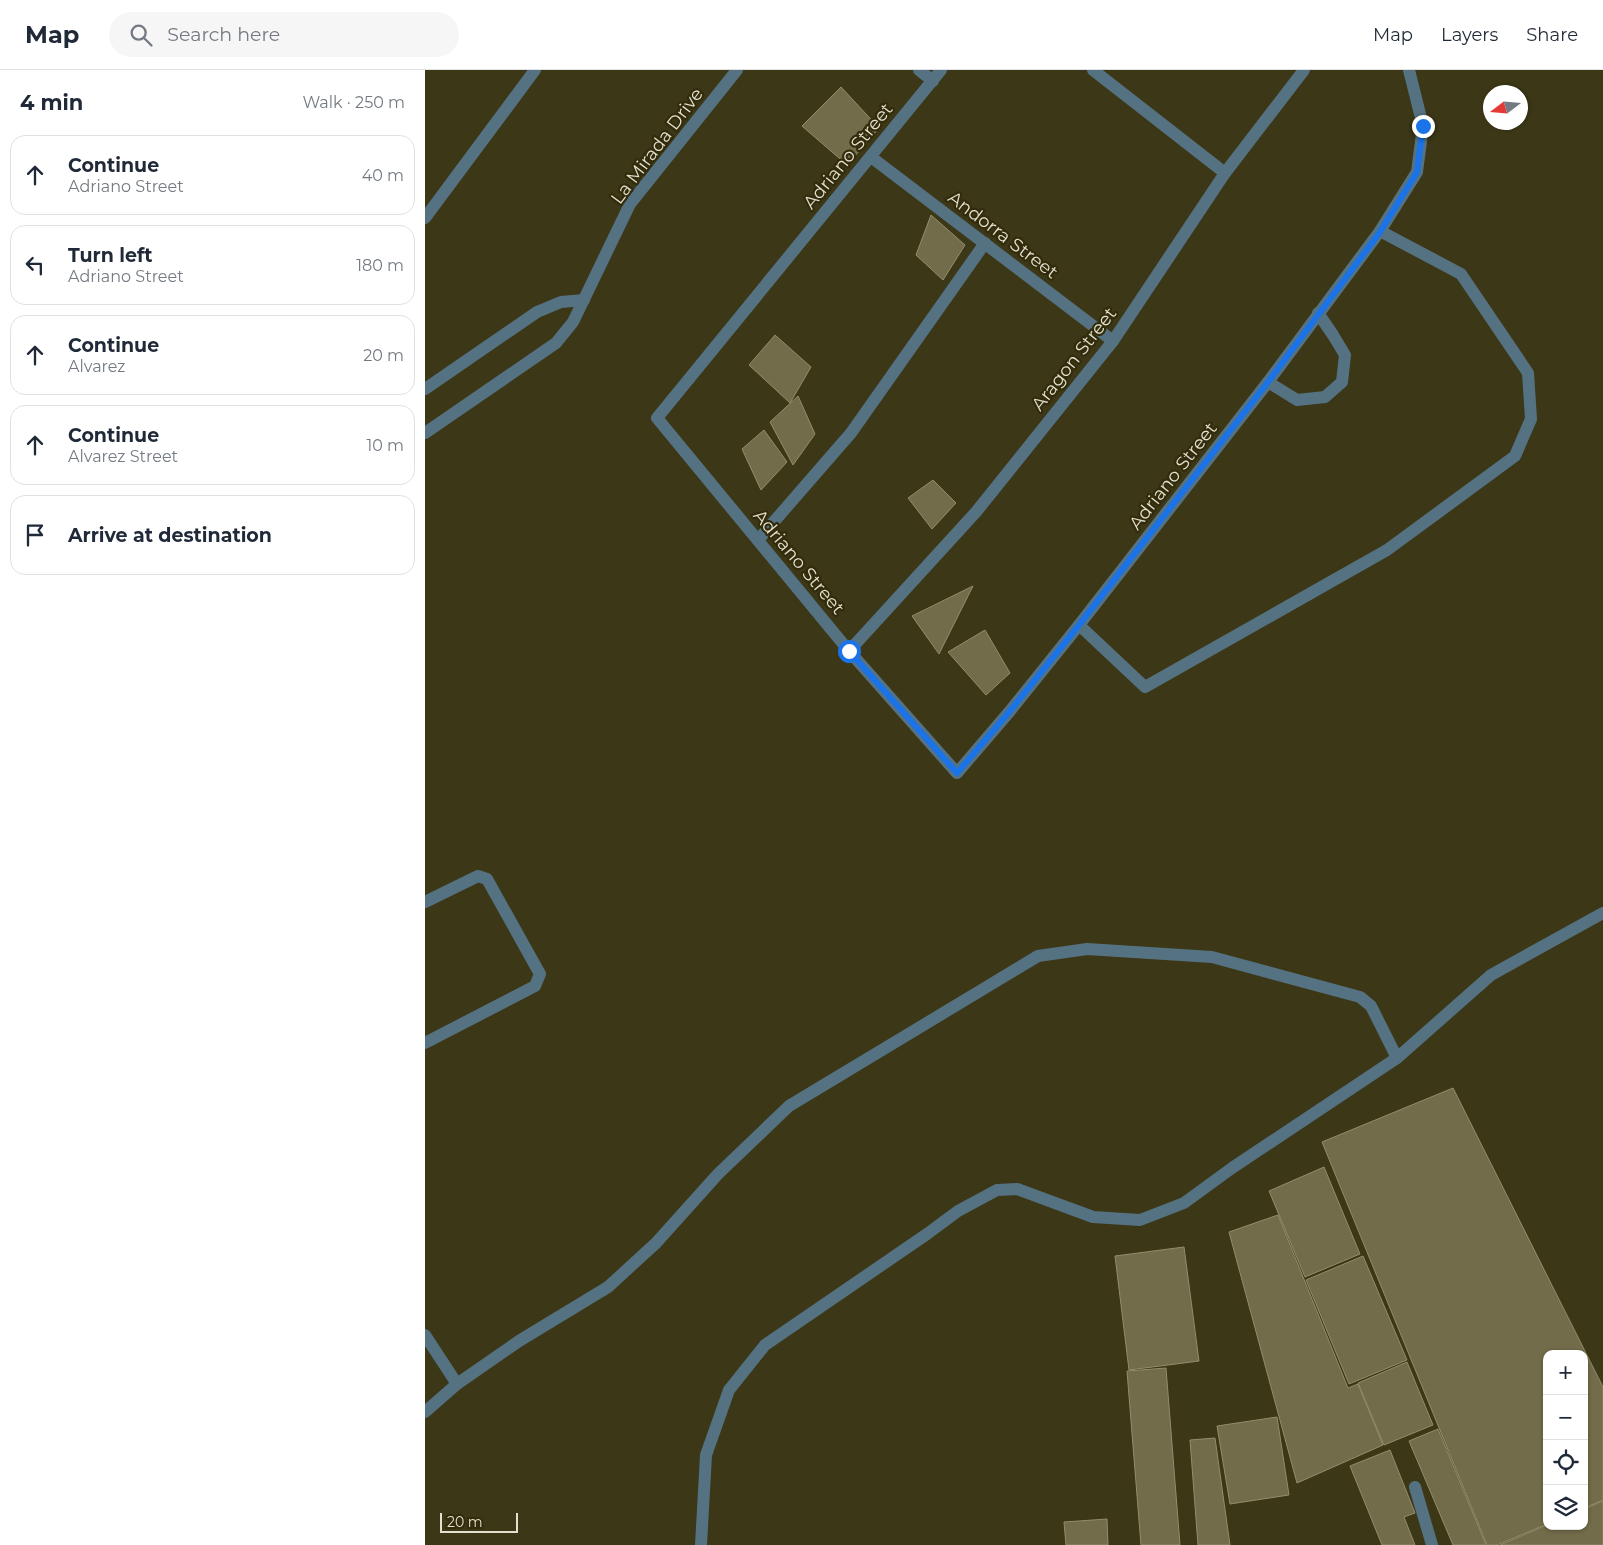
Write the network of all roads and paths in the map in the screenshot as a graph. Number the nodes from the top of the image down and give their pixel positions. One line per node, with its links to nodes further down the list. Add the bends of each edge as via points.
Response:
1 (535, 70): 11 (street)
2 (737, 70): 14 (street, La Mirada Drive, via 630,204)
3 (919, 70): 8 (street)
4 (941, 70): 8 (street, Adriano Street)
5 (1304, 70): 10 (street, Aragon Street)
6 (1409, 70): 12 (street, Adriano Street, via 1423,126 1417,172)
7 (1098, 71): 10 (street)
8 (933, 81): 9 (street, Adriano Street)
9 (871, 157): 13 (street, Andorra Street); 20 (street, Adriano Street, via 657,418)
10 (1225, 172): 16 (street, Aragon Street)
11 (425, 218)
12 (1380, 232): 15 (street, Adriano Street); 21 (street, via 1461,274 1528,373 1531,419 1515,456 1387,550 1145,687)
13 (985, 243): 16 (street, Andorra Street); 20 (street, via 851,433)
14 (584, 300): 18 (street, via 561,302 537,312); 19 (street, La Mirada Drive, via 573,322 556,343)
15 (1318, 313): 17 (street, Adriano Street); 17 (street, via 1345,355 1343,382 1325,397 1297,400)
16 (1113, 341): 22 (street, Aragon Street, via 976,512)
17 (1268, 382): 21 (street, Adriano Street)
18 (425, 389)
19 (425, 433)
20 (758, 540): 22 (street, Adriano Street)
21 (1079, 625): 22 (street, Adriano Street, via 957,773)
22 (849, 651)
23 (425, 902): 25 (street, via 478,876 487,879 540,974 535,986)
24 (1603, 913): 26 (street, via 1491,975)
25 (425, 1043)
26 (1397, 1058): 28 (street, via 1371,1006 1350,994 1212,957 1087,949 1038,956 789,1106 718,1174 656,1243 608,1287 519,1340); 31 (street, via 1184,1203 1140,1220 1093,1217 1017,1190 997,1190 957,1211 765,1345 729,1390 706,1455)
27 (425, 1335): 28 (street)
28 (457, 1384): 29 (street)
29 (425, 1412)
30 (1415, 1487): 32 (street)
31 (701, 1545)
32 (1432, 1545)

